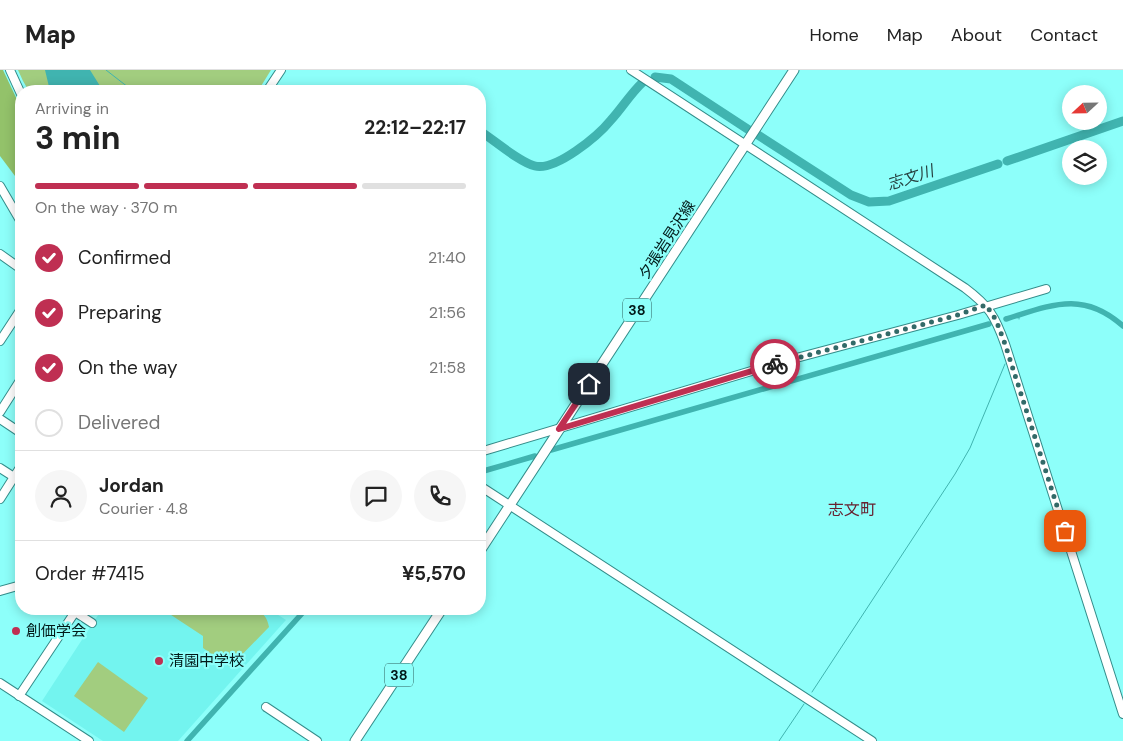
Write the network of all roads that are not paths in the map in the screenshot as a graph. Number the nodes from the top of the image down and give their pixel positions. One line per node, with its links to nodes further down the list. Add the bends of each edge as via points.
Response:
1 (10, 70): 5 (street)
2 (281, 70): 6 (street)
3 (630, 70): 7 (street)
4 (794, 70): 7 (main road, 夕張岩見沢線 / 38)
5 (17, 85)
6 (271, 85)
7 (745, 145): 13 (street, via 965,288); 20 (main road, 夕張岩見沢線 / 38)
8 (0, 186): 9 (street)
9 (15, 212)
10 (0, 254): 11 (street)
11 (15, 265)
12 (1046, 289): 13 (street)
13 (986, 305): 20 (street); 37 (street, via 1005,344)
14 (15, 318): 15 (street)
15 (1, 338)
16 (15, 388): 17 (street)
17 (0, 412)
18 (0, 419): 19 (street)
19 (15, 429)
20 (559, 429): 21 (street); 26 (main road, 夕張岩見沢線 / 38)
21 (486, 450)
22 (0, 468): 23 (street)
23 (14, 478): 25 (street)
24 (486, 490): 26 (street)
25 (0, 499)
26 (509, 506): 27 (main road, 夕張岩見沢線 / 38); 41 (street)
27 (486, 541)
28 (15, 587): 29 (street)
29 (0, 591)
30 (73, 615): 35 (street)
31 (79, 615): 33 (street)
32 (438, 615): 40 (main road, 38)
33 (92, 624)
34 (0, 683): 35 (street)
35 (19, 696): 38 (street)
36 (266, 707): 39 (street)
37 (1123, 714)
38 (89, 741)
39 (317, 741)
40 (355, 741)
41 (872, 741)

